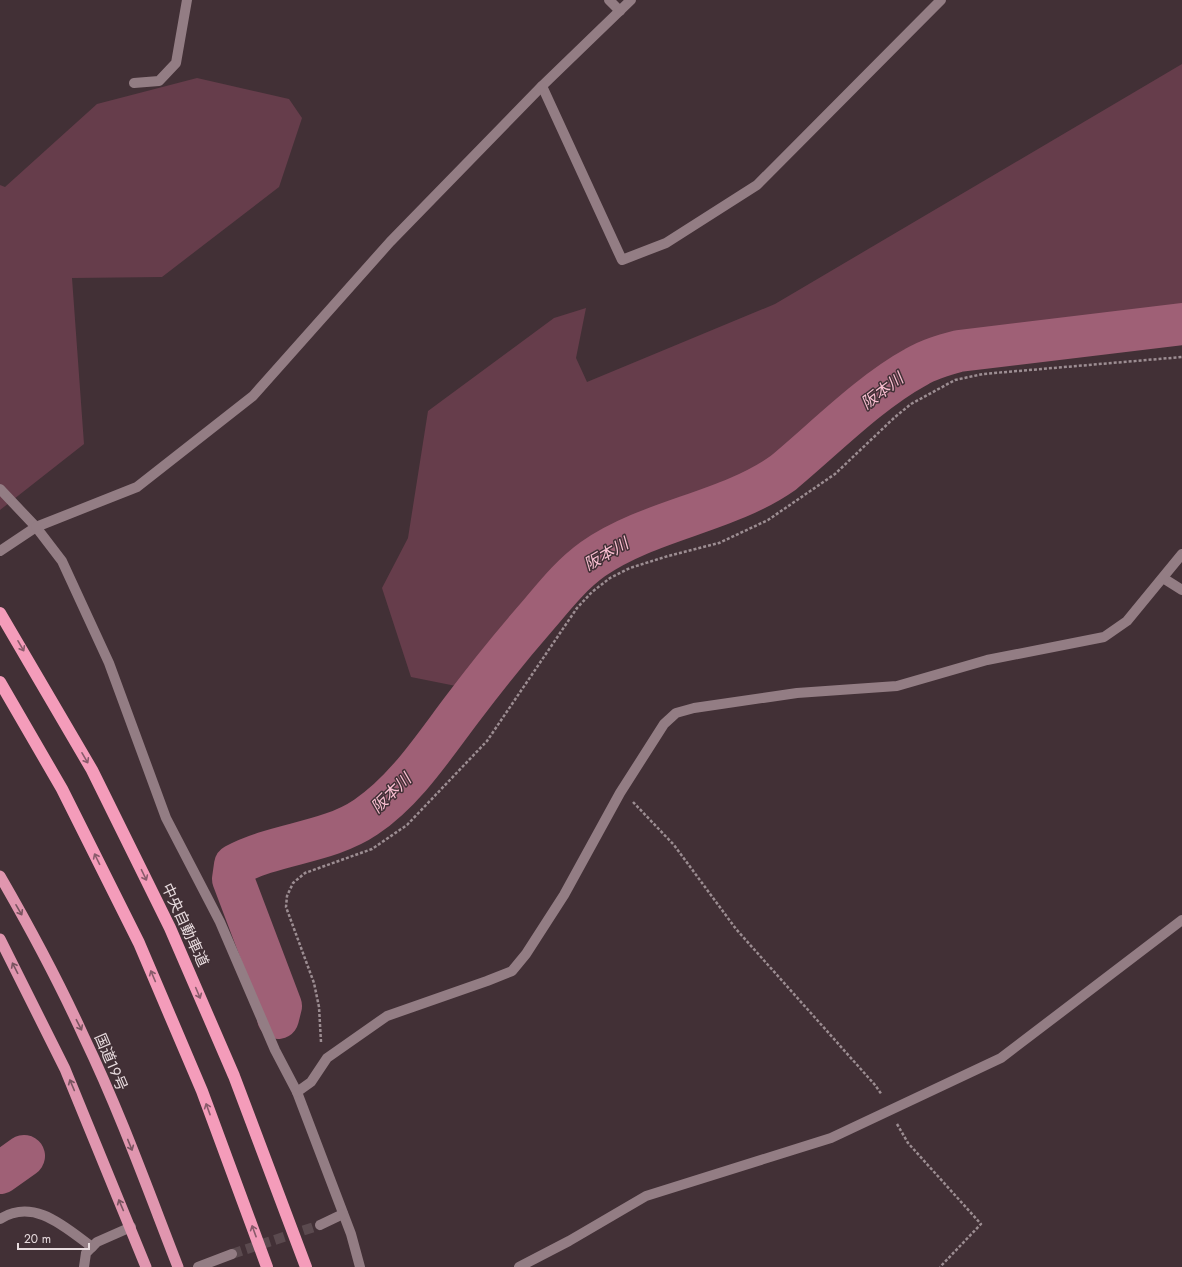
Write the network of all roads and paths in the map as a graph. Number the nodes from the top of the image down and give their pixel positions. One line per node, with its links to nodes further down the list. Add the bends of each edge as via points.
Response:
1 (187, 0): 6 (street, via 176,63 158,81)
2 (609, 0): 5 (street)
3 (631, 0): 5 (street)
4 (941, 0): 7 (street, via 757,185 666,243 622,260)
5 (620, 11): 7 (street)
6 (134, 83)
7 (542, 86): 10 (street, via 390,242 253,396 137,487)
8 (1182, 357): 21 (path, via 983,374 955,380 895,416 835,474 768,520 719,543 630,568 610,578 592,592 561,630 487,742 407,825 372,849 305,873 293,883 286,896 286,907 314,983 320,1007 320,1041)
9 (0, 489): 10 (street)
10 (36, 527): 11 (street); 22 (street, via 62,561 109,663 166,818 220,922 275,1050)
11 (0, 551)
12 (1182, 554): 13 (street)
13 (1163, 578): 14 (street); 17 (street, via 1127,620 1104,637 987,660 897,686 797,693 694,708 676,714 664,724)
14 (1182, 590)
15 (0, 613): 35 (highway, 中央自動車道, one-way to 35, via 92,770 170,928 234,1076)
16 (0, 682): 34 (highway, one-way to 16, via 202,1091 139,943 62,789)
17 (620, 793): 21 (street, via 564,895 512,971 387,1016); 23 (path, via 638,806 674,845 736,929 875,1085)
18 (0, 876): 32 (highway, 国道19号, one-way to 32, via 27,922 85,1037)
19 (1182, 920): 23 (street, via 1001,1058)
20 (0, 939): 27 (highway, one-way to 20, via 65,1069)
21 (327, 1058): 22 (street, via 311,1082)
22 (297, 1092): 24 (street)
23 (891, 1110): 37 (street, via 832,1138 646,1196); 38 (path, via 908,1143 980,1224)
24 (343, 1214): 26 (street); 36 (street)
25 (0, 1219): 28 (street, via 26,1211 45,1214)
26 (320, 1225)
27 (131, 1227): 28 (street, via 97,1242); 31 (highway)
28 (92, 1247): 30 (street, via 86,1253)
29 (232, 1254): 33 (street)
30 (84, 1267)
31 (146, 1267)
32 (178, 1267)
33 (198, 1267)
34 (267, 1267)
35 (306, 1267)
36 (360, 1267)
37 (519, 1267)
38 (940, 1267)

